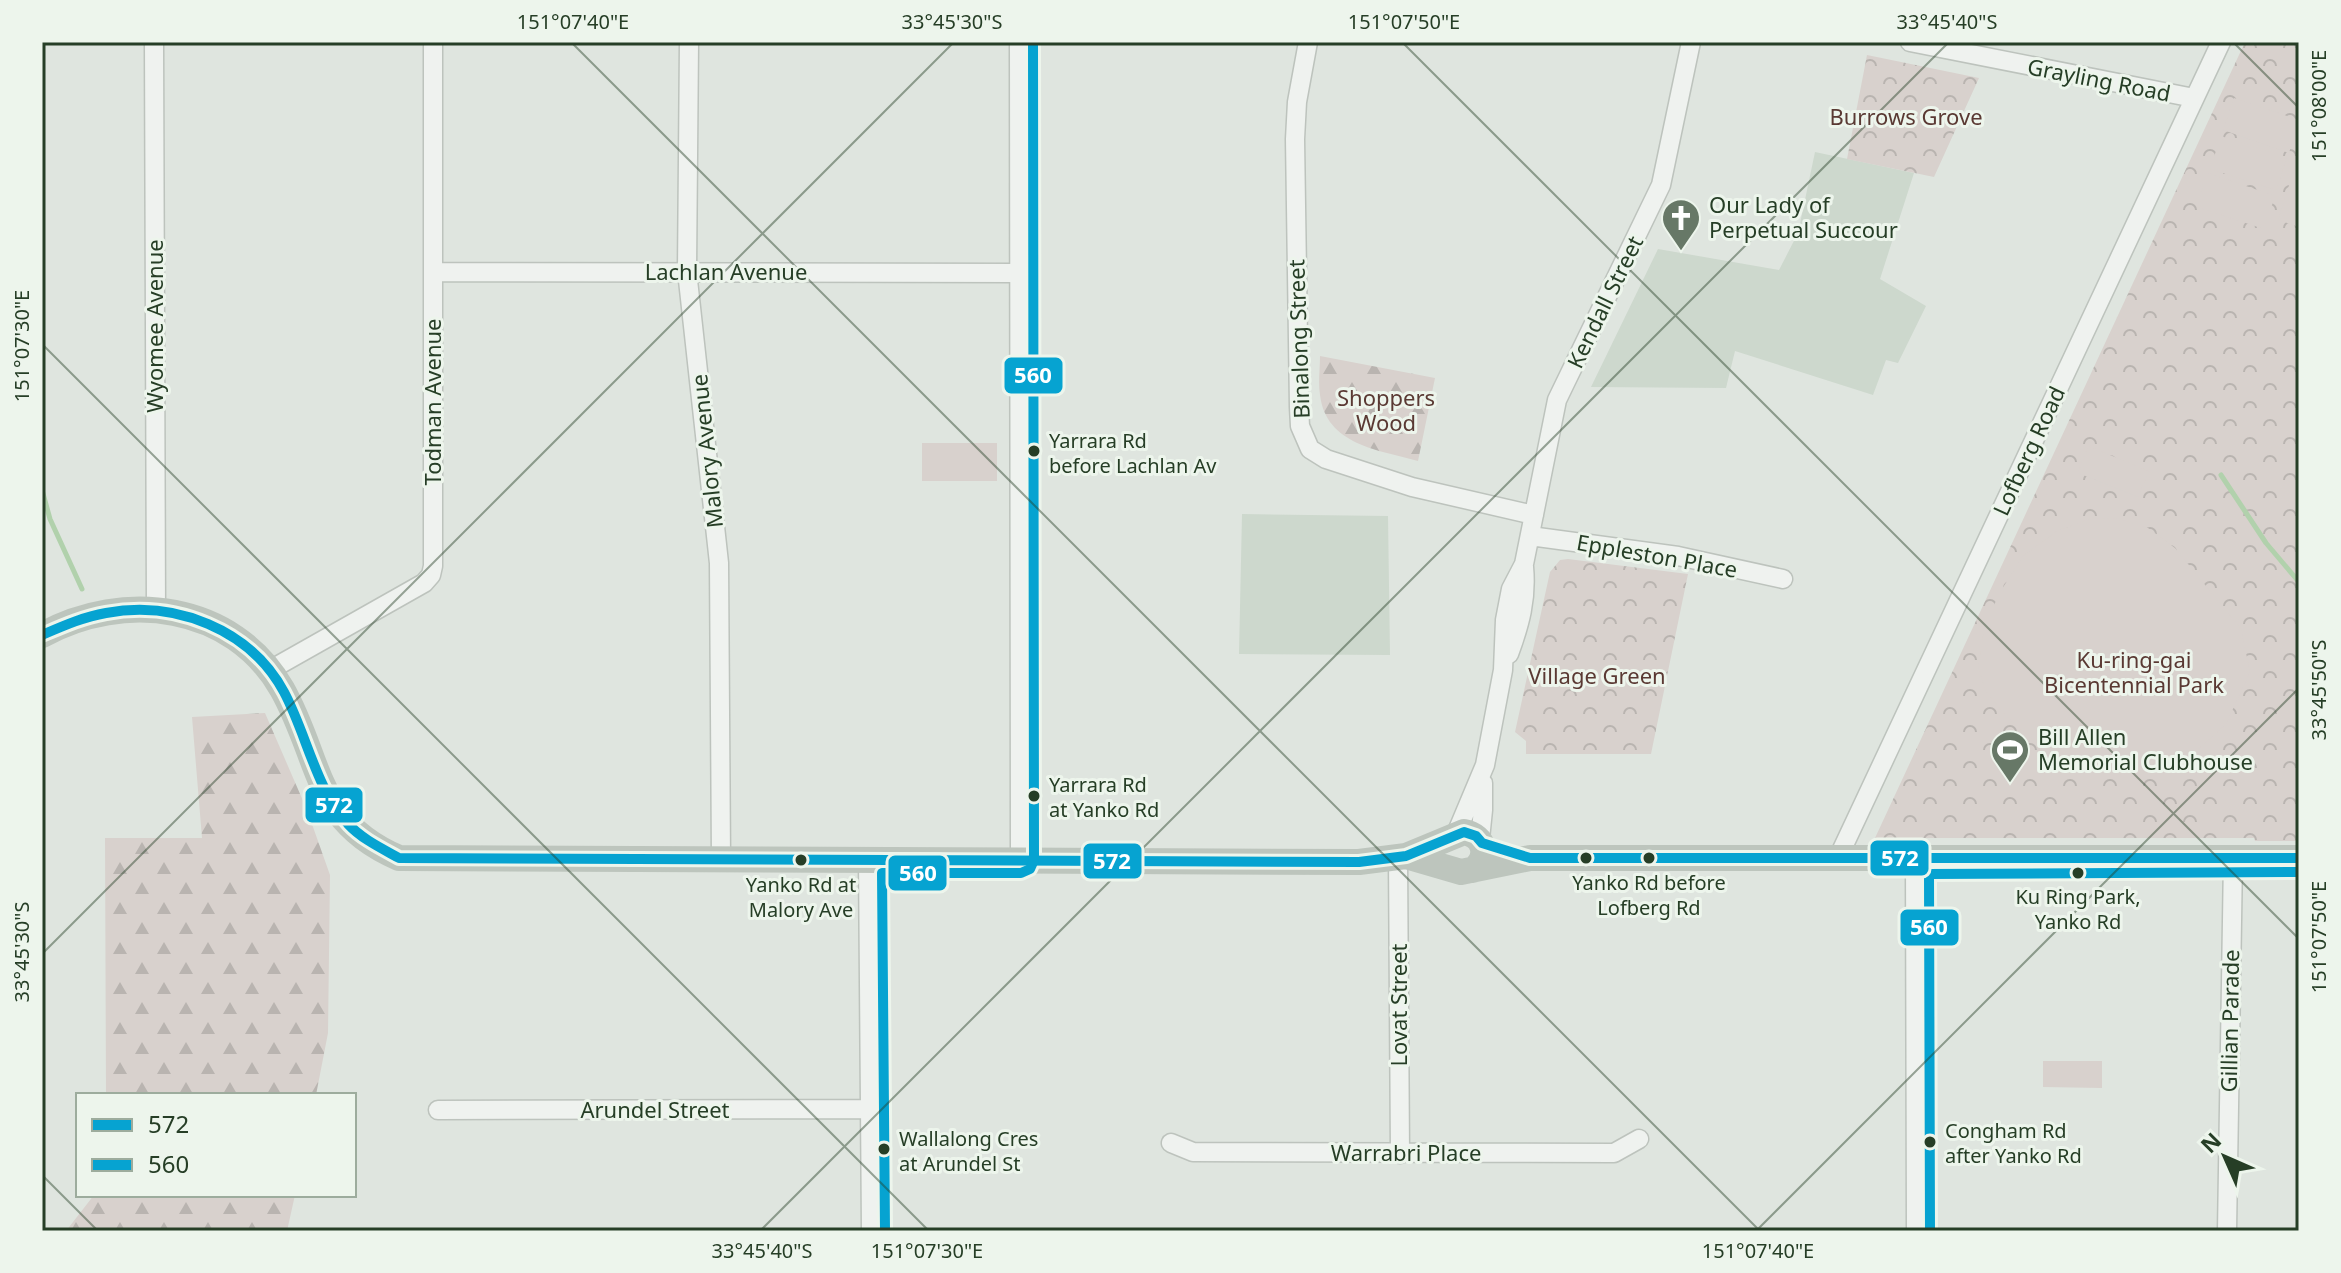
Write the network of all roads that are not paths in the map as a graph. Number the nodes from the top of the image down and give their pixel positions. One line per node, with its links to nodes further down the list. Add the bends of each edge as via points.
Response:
1 (154, 42): 17 (street, Wyomee Avenue)
2 (433, 42): 12 (street, Todman Avenue)
3 (689, 42): 11 (street, Malory Avenue)
4 (1019, 42): 13 (street)
5 (1308, 42): 14 (street, Binalong Street, via 1295,139 1299,407 1310,449 1412,487)
6 (1691, 42): 14 (street, Kendall Street, via 1661,185 1557,400)
7 (1910, 42): 9 (street, Grayling Road)
8 (2221, 42): 10 (street, Lofberg Road)
9 (1945, 46): 10 (street, Grayling Road)
10 (2194, 98): 28 (street, Lofberg Road)
11 (687, 271): 12 (street, Lachlan Avenue); 13 (street, Lachlan Avenue); 27 (street, Malory Avenue, via 719,563)
12 (433, 272): 19 (street, Todman Avenue, via 431,575)
13 (1019, 273): 25 (street)
14 (1534, 515): 15 (street, Kendall Street)
15 (1530, 536): 16 (street, Eppleston Place, via 1678,556); 20 (street, Kendall Street, via 1511,589 1503,670)
16 (1783, 579)
17 (156, 610): 18 (main road, via 85,615); 19 (main road, via 218,629)
18 (42, 635)
19 (270, 670): 27 (main road, via 343,821 399,858)
20 (1467, 838): 21 (main road); 22 (main road); 30 (main road, via 1483,858); 30 (main road, via 1444,854)
21 (1402, 857): 25 (main road, via 1359,862); 30 (main road); 35 (street, Lovat Street)
22 (1530, 858): 28 (main road); 30 (main road)
23 (2299, 858): 26 (main road)
24 (868, 859): 25 (main road); 27 (main road); 31 (street)
25 (1020, 859)
26 (2233, 859): 29 (main road); 38 (street, Gillian Parade)
27 (721, 860)
28 (1837, 860): 29 (main road)
29 (1915, 860): 37 (street)
30 (1462, 868)
31 (871, 1109): 32 (street, Arundel Street); 36 (street)
32 (438, 1110)
33 (1639, 1139): 35 (street, Warrabri Place, via 1614,1153)
34 (1171, 1143): 35 (street, Warrabri Place, via 1193,1152)
35 (1400, 1154)
36 (871, 1231)
37 (1916, 1231)
38 (2227, 1231)

